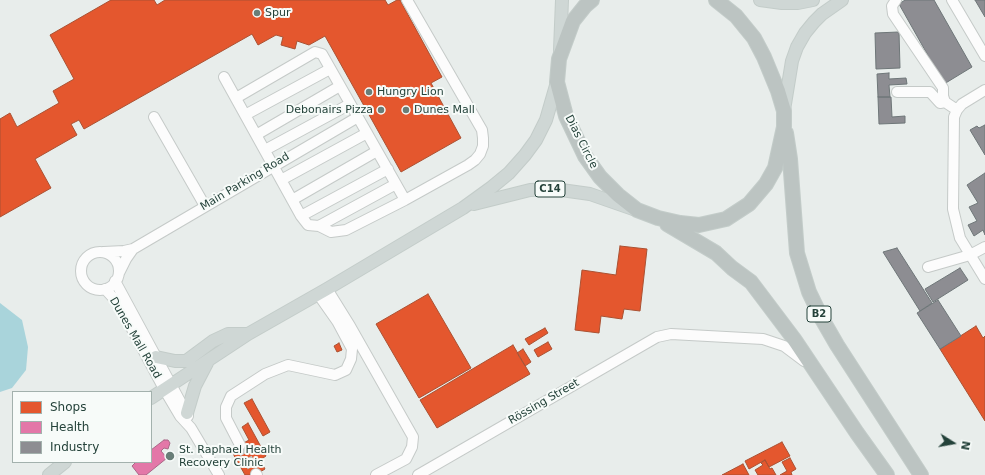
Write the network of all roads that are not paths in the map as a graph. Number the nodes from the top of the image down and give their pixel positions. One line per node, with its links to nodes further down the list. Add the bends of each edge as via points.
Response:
1 (407, 0): 36 (street, via 482,130 483,138 481,150 474,160)
2 (562, 0): 11 (main road)
3 (592, 0): 11 (highway, Dias Circle, via 573,21)
4 (716, 0): 22 (highway, Dias Circle, via 736,16 754,38 770,70)
5 (760, 0): 6 (main road, via 782,3)
6 (813, 0)
7 (842, 0): 22 (main road, via 814,22 797,47 792,61)
8 (896, 0): 19 (street, via 892,6 893,14 943,88)
9 (952, 0): 10 (street)
10 (985, 56)
11 (559, 59): 14 (highway, Dias Circle)
12 (330, 69): 15 (street); 18 (street, via 322,54 315,52); 23 (street)
13 (224, 76): 18 (street)
14 (557, 82): 38 (main road, C14, via 546,120 525,155 492,188); 39 (highway, Dias Circle, via 566,116 585,156 600,177)
15 (340, 86): 20 (street); 28 (street)
16 (985, 90): 21 (street)
17 (897, 92): 19 (street, via 930,92 940,103)
18 (236, 98): 23 (street)
19 (945, 102): 21 (street)
20 (350, 104): 25 (street); 29 (street)
21 (957, 110): 46 (street, via 954,117 953,209 960,238)
22 (784, 111): 26 (highway, Dias Circle)
23 (245, 115): 28 (street)
24 (154, 117): 37 (street)
25 (358, 117): 27 (street); 31 (street, Main Parking Road)
26 (784, 127): 41 (highway, Dias Circle, via 775,168 766,184 749,204 726,219 699,225); 68 (highway, B2, via 790,159 797,253 809,292 837,345)
27 (367, 133): 30 (street); 33 (street)
28 (256, 135): 29 (street)
29 (265, 150): 31 (street)
30 (377, 151): 32 (street); 35 (street)
31 (273, 166): 33 (street); 37 (street, Main Parking Road)
32 (388, 169): 34 (street); 40 (street)
33 (282, 180): 35 (street)
34 (396, 184): 36 (street); 42 (street)
35 (292, 200): 40 (street)
36 (405, 200): 42 (street, via 346,230 331,232)
37 (205, 206): 44 (street, Main Parking Road)
38 (463, 208): 39 (main road, C14, via 530,190 554,189 590,194); 51 (main road, C14)
39 (637, 210): 41 (highway, Dias Circle)
40 (301, 216): 42 (street, via 308,225)
41 (658, 218): 56 (highway, via 716,253 751,282)
42 (319, 226)
43 (985, 247): 46 (street)
44 (134, 249): 45 (street, Main Parking Road); 48 (street, Main Parking Road)
45 (104, 252): 48 (street, via 115,260 119,268); 50 (street, via 91,254 84,260 81,269 82,278 88,285 96,289)
46 (970, 255): 47 (street); 49 (street)
47 (928, 267)
48 (117, 277): 50 (street); 54 (street, Dunes Mall Road)
49 (985, 279)
50 (105, 289): 57 (street, Dunes Mall Road, via 118,303)
51 (322, 292): 52 (street); 53 (main road, C14)
52 (346, 329): 61 (street, via 352,349 346,370 335,375 288,365 265,374 230,396 226,418); 65 (street, via 414,437 406,458)
53 (248, 334): 54 (main road, via 228,334 186,362); 55 (main road, C14)
54 (156, 357): 57 (street, Dunes Mall Road)
55 (208, 360): 57 (main road, C14); 59 (main road, via 195,386)
56 (819, 375): 66 (street, Rössing Street, via 795,353 772,341 672,334 657,337); 67 (highway)
57 (168, 387): 58 (main road, C14); 59 (street); 60 (street, via 180,416)
58 (152, 397)
59 (187, 413): 60 (street)
60 (191, 428): 64 (street)
61 (240, 445)
62 (64, 463): 63 (main road)
63 (49, 475)
64 (219, 475)
65 (376, 475)
66 (418, 475)
67 (887, 475)
68 (921, 475)

